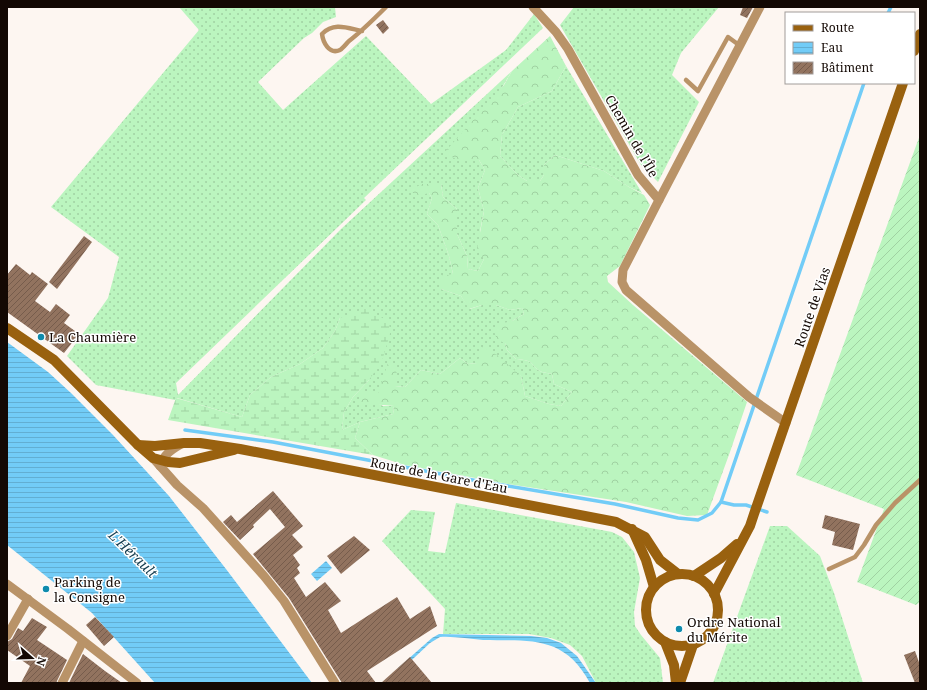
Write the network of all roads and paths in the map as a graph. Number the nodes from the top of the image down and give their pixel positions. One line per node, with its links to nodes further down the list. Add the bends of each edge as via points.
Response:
1 (386, 7): 4 (lane)
2 (534, 7): 10 (street, Chemin de l'Île, via 568,49 638,175)
3 (760, 7): 6 (street)
4 (362, 31): 4 (lane, via 340,50 326,47 323,41 322,34 328,28 340,26)
5 (920, 34): 7 (main road)
6 (740, 45): 8 (lane, via 728,37 698,91); 10 (street)
7 (915, 49)
8 (686, 80)
9 (903, 84): 12 (main road, Route de Vias)
10 (659, 200): 12 (street, via 623,270 622,282 626,290 749,397)
11 (7, 328): 14 (main road, via 54,360)
12 (786, 423): 19 (main road, Route de Vias)
13 (184, 443): 14 (main road, Route de la Gare d'Eau); 15 (main road, Route de la Gare d'Eau); 16 (street, via 170,450)
14 (138, 445): 16 (main road)
15 (240, 449): 16 (main road, Route de la Gare d'Eau, via 180,463); 18 (main road, Route de la Gare d'Eau, via 616,522)
16 (158, 461): 33 (street, via 177,485 203,508 284,601)
17 (920, 480): 20 (lane, via 876,525 855,557)
18 (632, 529): 21 (main road, Route de la Gare d'Eau, via 645,537 660,560); 24 (main road, via 646,560)
19 (743, 538): 22 (main road, Route de Vias, via 721,558); 25 (main road, Route de Vias)
20 (829, 569)
21 (678, 574): 22 (main road); 24 (main road)
22 (694, 576): 25 (main road, via 705,583)
23 (7, 584): 26 (street)
24 (654, 587): 29 (main road, via 648,598 647,615 652,630)
25 (714, 594): 30 (main road, via 718,609 715,624 703,640)
26 (28, 599): 27 (street); 28 (street)
27 (7, 636)
28 (83, 640): 31 (street); 32 (street)
29 (665, 642): 30 (main road, via 679,646); 34 (main road, via 674,665)
30 (692, 645): 35 (main road)
31 (62, 683)
32 (137, 683)
33 (335, 683)
34 (676, 683)
35 (680, 683)

